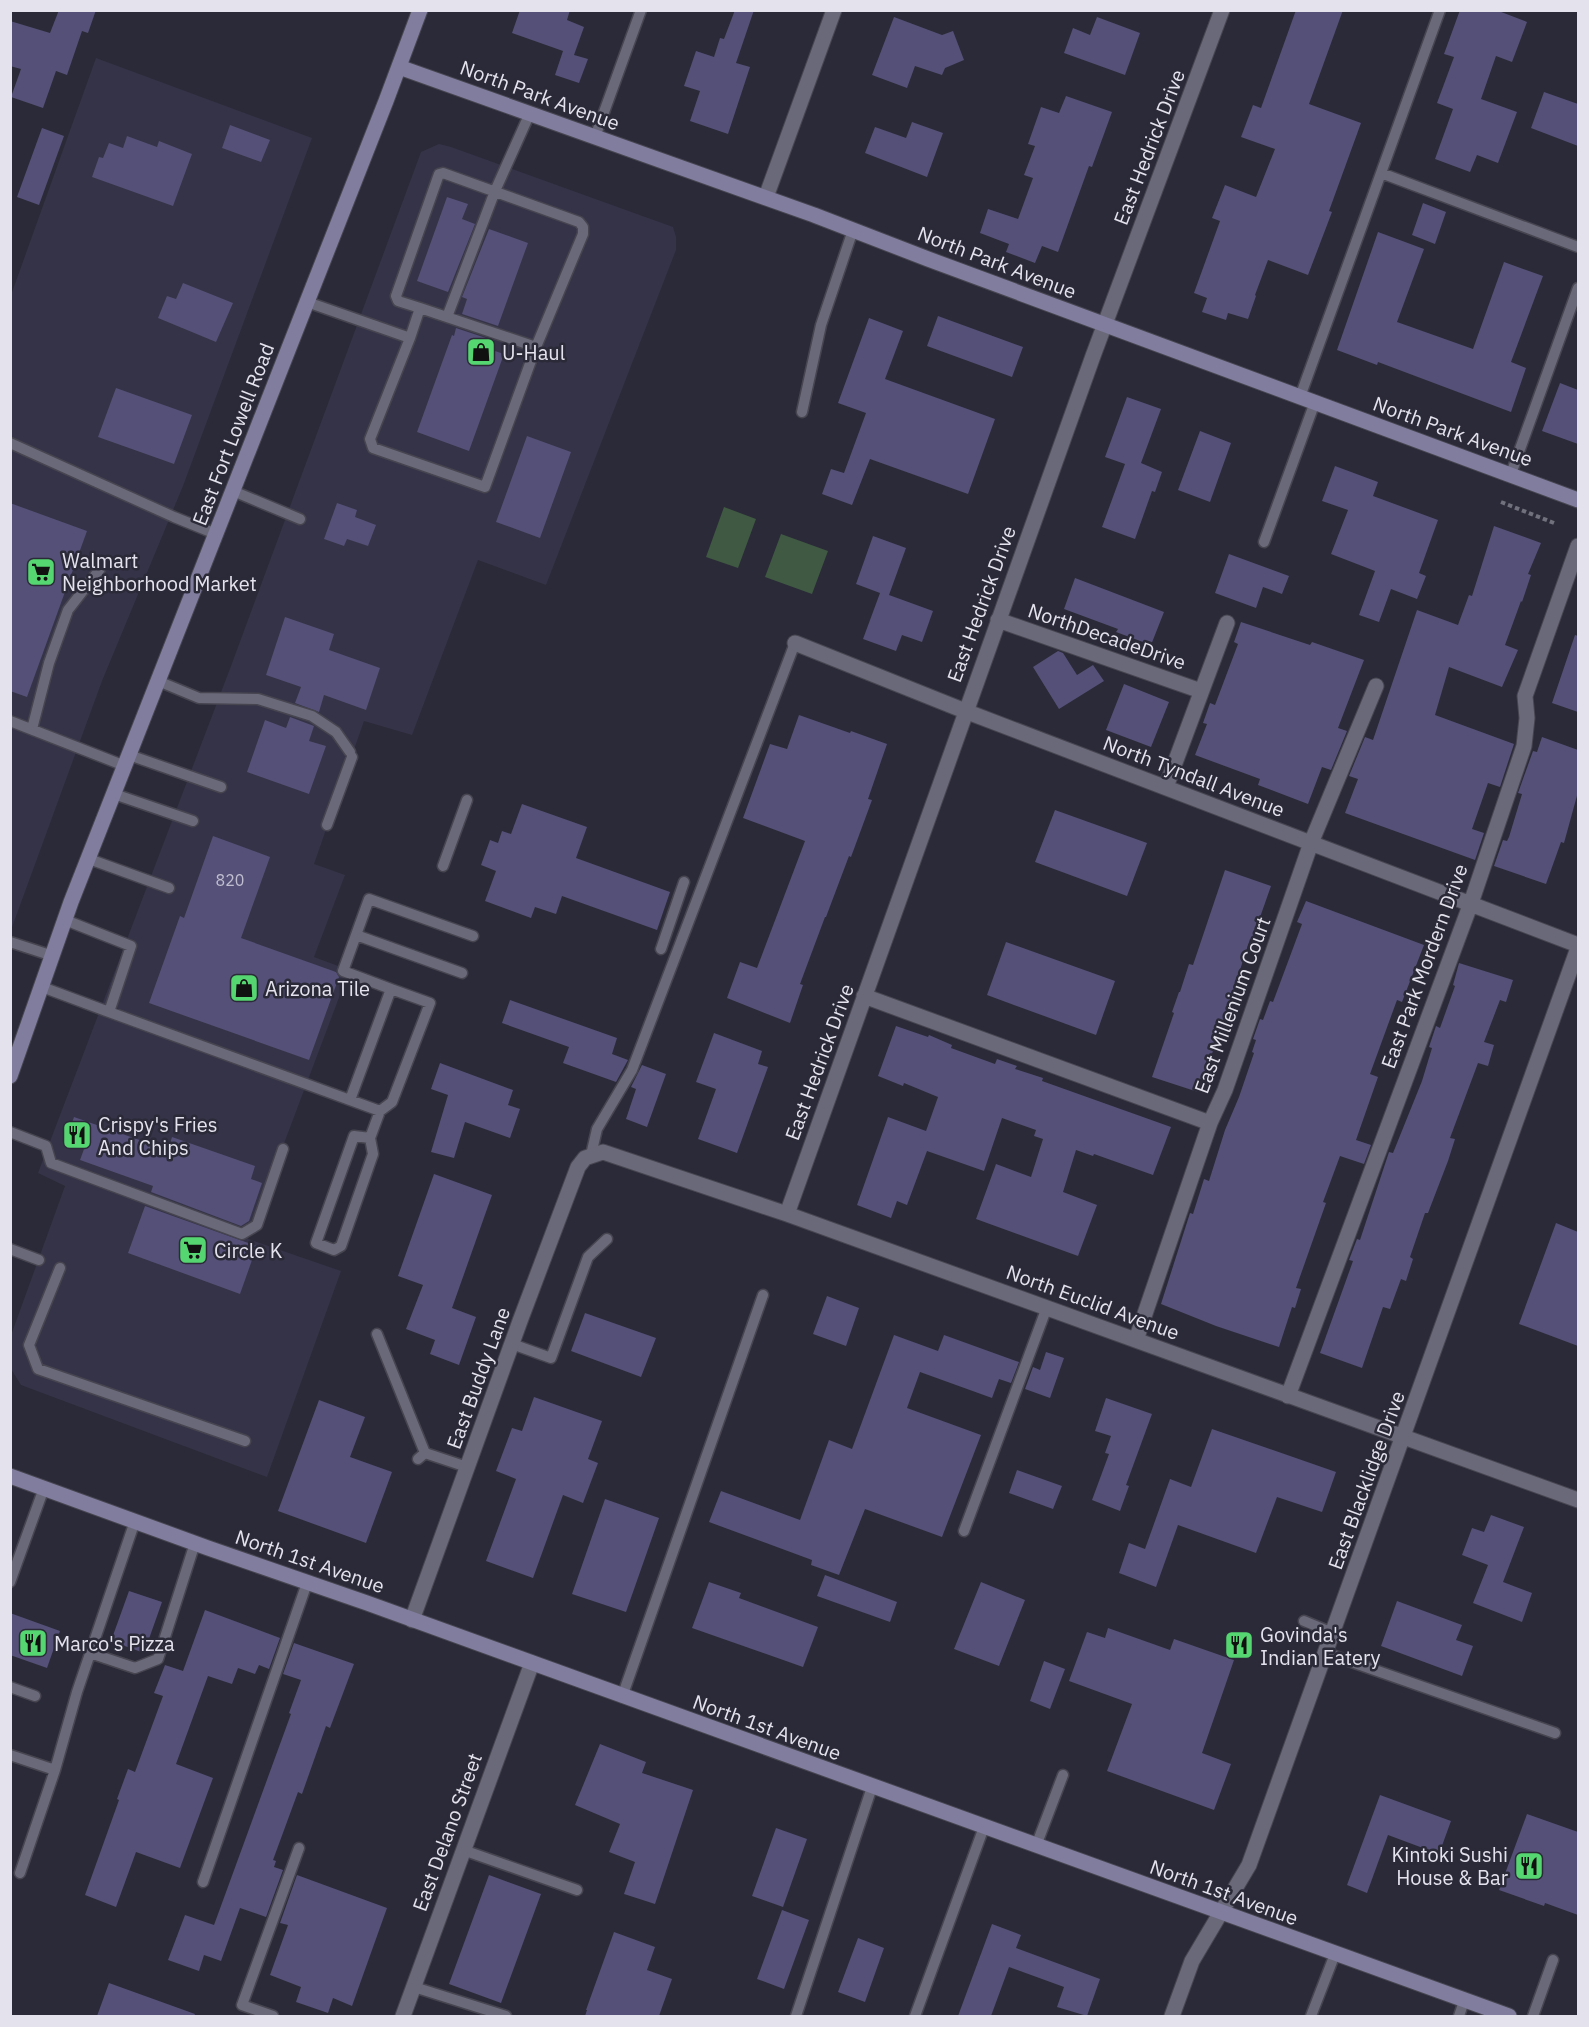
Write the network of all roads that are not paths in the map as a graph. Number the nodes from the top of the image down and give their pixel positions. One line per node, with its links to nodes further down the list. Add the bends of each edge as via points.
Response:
1 (420, 10): 6 (main road, East Fort Lowell Road)
2 (641, 10): 8 (lane)
3 (834, 10): 11 (street)
4 (1222, 10): 18 (street, East Hedrick Drive)
5 (1440, 10): 9 (lane)
6 (399, 68): 7 (main road, North Park Avenue); 15 (main road, East Fort Lowell Road)
7 (530, 113): 8 (main road, North Park Avenue); 10 (lane)
8 (596, 137): 11 (main road, North Park Avenue)
9 (1381, 173): 13 (lane); 21 (lane)
10 (495, 191): 16 (lane, via 439,174 396,296 398,301); 17 (lane); 20 (lane, via 579,222 583,227)
11 (766, 197): 12 (main road, North Park Avenue)
12 (853, 230): 18 (main road, North Park Avenue); 23 (lane, via 821,325)
13 (1578, 247)
14 (1578, 288): 25 (lane)
15 (307, 302): 19 (lane); 26 (main road, East Fort Lowell Road)
16 (420, 308): 17 (lane); 19 (lane)
17 (447, 317): 20 (lane)
18 (1104, 324): 21 (main road, North Park Avenue); 33 (street, East Hedrick Drive)
19 (410, 338): 20 (lane, via 370,439 373,448 485,487)
20 (536, 347)
21 (1300, 397): 22 (main road, North Park Avenue)
22 (1315, 402): 25 (main road, North Park Avenue); 30 (lane)
23 (802, 412)
24 (10, 443): 29 (lane)
25 (1511, 474): 27 (main road, North Park Avenue)
26 (233, 491): 28 (lane); 29 (main road, East Fort Lowell Road)
27 (1578, 500)
28 (300, 519)
29 (216, 534): 36 (main road, East Fort Lowell Road)
30 (1264, 542)
31 (1578, 546): 54 (street, East Park Mordern Drive, via 1525,696 1524,746)
32 (100, 569): 41 (lane, via 68,610)
33 (998, 620): 38 (street, NorthDecadeDrive); 39 (street, East Hedrick Drive)
34 (1227, 623): 38 (street)
35 (795, 643): 39 (street, North Tyndall Avenue); 74 (lane, via 632,1070 597,1129)
36 (159, 681): 42 (main road, East Fort Lowell Road); 48 (lane, via 199,698 258,699 312,716 336,732 351,754)
37 (1376, 686): 49 (street, East Millenium Court)
38 (1201, 691): 44 (street)
39 (965, 711): 44 (street, North Tyndall Avenue); 65 (street, East Hedrick Drive)
40 (10, 722): 41 (lane)
41 (32, 729): 42 (lane)
42 (127, 761): 43 (lane); 45 (main road, East Fort Lowell Road)
43 (221, 787)
44 (1166, 787): 49 (street, North Tyndall Avenue)
45 (114, 794): 47 (lane); 50 (main road, East Fort Lowell Road)
46 (467, 800): 51 (lane)
47 (193, 821)
48 (327, 825)
49 (1311, 843): 54 (street, North Tyndall Avenue); 70 (street, East Millenium Court)
50 (89, 859): 53 (lane); 55 (main road, East Fort Lowell Road)
51 (443, 866)
52 (684, 882): 60 (lane)
53 (170, 888)
54 (1471, 903): 59 (street, North Tyndall Avenue); 85 (street, East Park Mordern Drive)
55 (65, 920): 61 (main road, East Fort Lowell Road); 66 (lane, via 131,946)
56 (356, 935): 57 (lane, via 369,899); 62 (lane); 64 (lane, via 343,971)
57 (472, 936)
58 (10, 942): 61 (lane)
59 (1578, 947): 86 (street, East Blacklidge Drive)
60 (661, 949)
61 (53, 956): 63 (main road, East Fort Lowell Road)
62 (462, 973)
63 (42, 987): 66 (lane); 67 (main road, East Fort Lowell Road)
64 (391, 989): 68 (lane); 69 (lane, via 430,1003 392,1102)
65 (864, 996): 70 (street); 75 (street, East Hedrick Drive)
66 (109, 1012): 68 (lane)
67 (10, 1076)
68 (350, 1100): 69 (lane)
69 (380, 1111): 72 (lane)
70 (1210, 1123): 83 (street, East Millenium Court)
71 (10, 1132): 73 (lane, via 46,1146 51,1163 242,1234 257,1225)
72 (370, 1138): 72 (lane, via 354,1136 316,1243 334,1250 341,1246 373,1154)
73 (283, 1149)
74 (591, 1155): 75 (street, North Euclid Avenue, via 603,1152 618,1156); 84 (street, East Buddy Lane, via 578,1167)
75 (787, 1214): 81 (street, North Euclid Avenue)
76 (607, 1239): 84 (lane, via 588,1257 551,1358)
77 (10, 1249): 78 (lane)
78 (39, 1260)
79 (60, 1268): 87 (lane, via 29,1345 38,1369)
80 (763, 1295): 106 (lane)
81 (1047, 1307): 83 (street, North Euclid Avenue); 93 (lane)
82 (377, 1334): 88 (lane, via 422,1456)
83 (1136, 1340): 85 (street, North Euclid Avenue)
84 (512, 1344): 88 (street, East Buddy Lane)
85 (1288, 1396): 86 (street, North Euclid Avenue)
86 (1403, 1438): 91 (street, North Euclid Avenue); 100 (street, East Blacklidge Drive)
87 (245, 1441)
88 (467, 1467): 98 (street, East Buddy Lane)
89 (10, 1476): 90 (main road, North 1st Avenue)
90 (44, 1488): 92 (main road, North 1st Avenue); 95 (lane)
91 (1578, 1500)
92 (135, 1521): 94 (main road, North 1st Avenue); 101 (lane)
93 (964, 1531)
94 (195, 1543): 97 (main road, North 1st Avenue); 101 (lane, via 158,1659 135,1668)
95 (15, 1556): 96 (lane)
96 (10, 1582)
97 (308, 1583): 98 (main road, North 1st Avenue); 117 (lane)
98 (412, 1620): 103 (main road, North 1st Avenue)
99 (1304, 1621): 100 (lane)
100 (1333, 1633): 102 (street, East Blacklidge Drive)
101 (90, 1653): 109 (lane)
102 (1326, 1653): 107 (lane); 119 (street, East Blacklidge Drive, via 1249,1865)
103 (532, 1663): 106 (main road, North 1st Avenue); 115 (street, East Delano Street)
104 (10, 1687): 105 (lane)
105 (35, 1696)
106 (622, 1697): 111 (main road, North 1st Avenue)
107 (1555, 1733)
108 (10, 1755): 109 (lane)
109 (55, 1770): 116 (lane)
110 (1063, 1775): 113 (lane)
111 (872, 1787): 112 (main road, North 1st Avenue); 127 (lane)
112 (984, 1827): 113 (main road, North 1st Avenue); 128 (lane)
113 (1036, 1846): 119 (main road, North 1st Avenue)
114 (299, 1848): 124 (lane, via 242,2005)
115 (463, 1850): 118 (lane); 122 (street, East Delano Street)
116 (20, 1873)
117 (203, 1882)
118 (577, 1890)
119 (1221, 1913): 120 (main road, North 1st Avenue); 129 (street, East Blacklidge Drive, via 1192,1961)
120 (1335, 1954): 123 (main road, North 1st Avenue); 130 (lane)
121 (1553, 1960): 133 (lane)
122 (414, 1987): 125 (street, East Delano Street); 126 (lane)
123 (1464, 2001): 131 (lane); 132 (main road, North 1st Avenue)
124 (273, 2016)
125 (403, 2016)
126 (506, 2016)
127 (796, 2016)
128 (915, 2016)
129 (1172, 2016)
130 (1311, 2016)
131 (1459, 2016)
132 (1509, 2016)
133 (1533, 2016)

